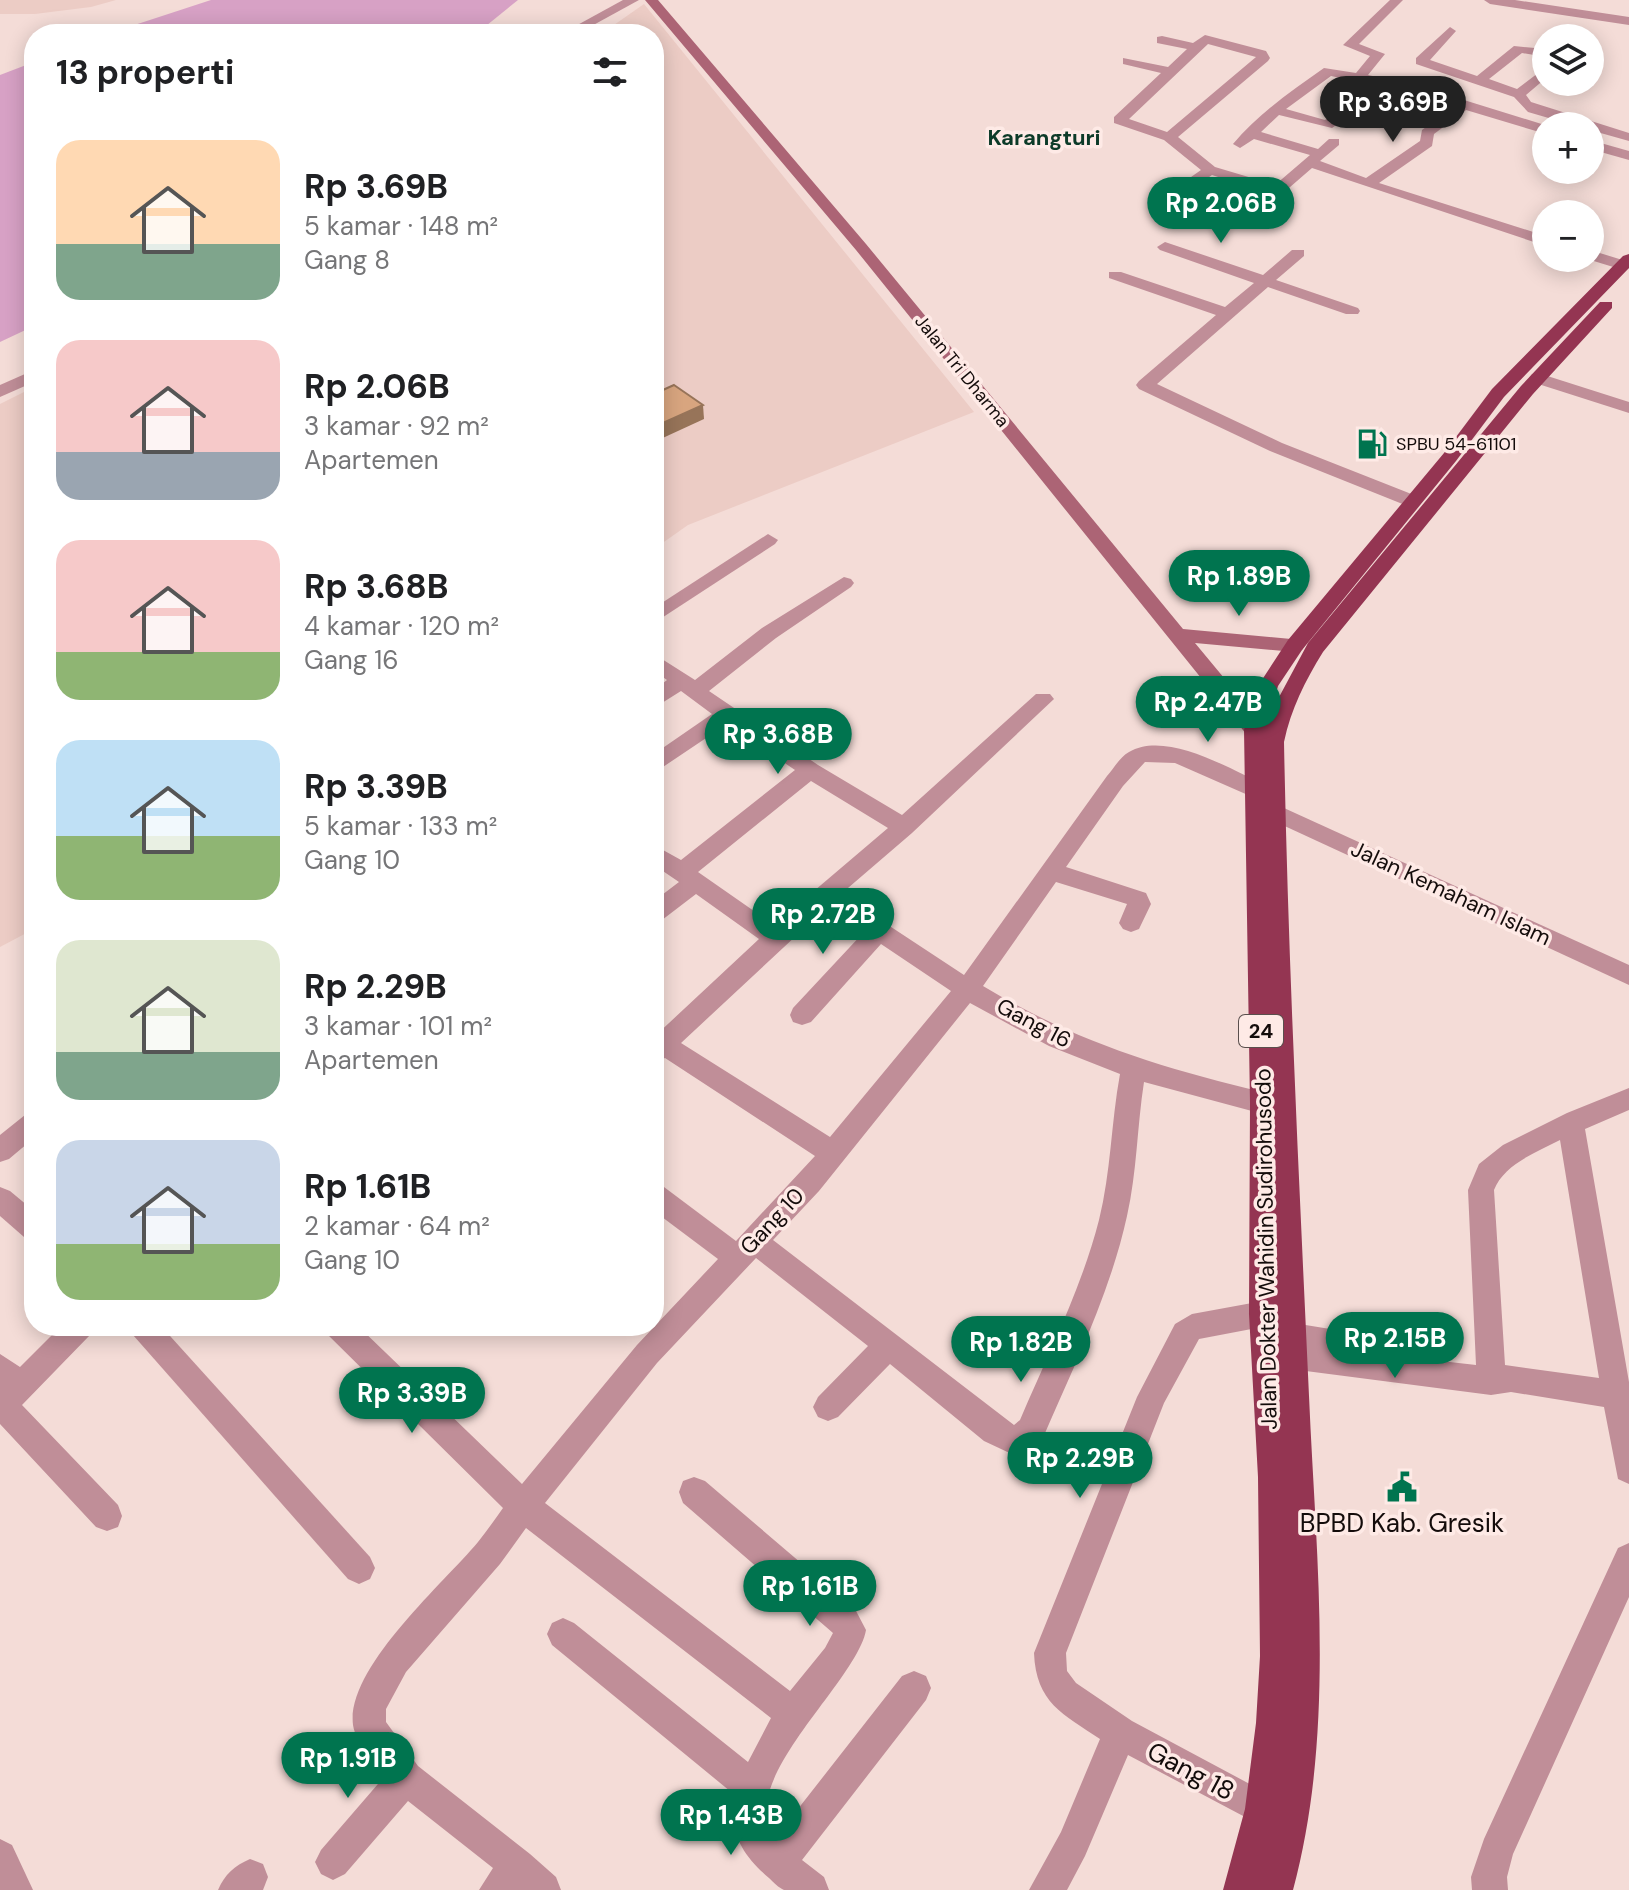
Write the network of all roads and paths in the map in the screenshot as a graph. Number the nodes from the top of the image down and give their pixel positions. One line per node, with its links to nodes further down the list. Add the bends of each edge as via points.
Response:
1 (633, 0): 6 (street)
2 (651, 0): 49 (main road, Jalan Tri Dharma)
3 (1397, 0): 13 (street, via 1350,45 1378,54)
4 (1490, 0): 5 (street)
5 (1629, 21)
6 (586, 24)
7 (1450, 31): 14 (street, via 1421,61)
8 (1162, 40): 9 (street)
9 (1195, 47): 12 (street); 21 (street, via 1208,39 1263,57)
10 (1532, 51): 14 (street, via 1519,49)
11 (1128, 61): 12 (street)
12 (1169, 71): 21 (street, via 1119,120)
13 (1361, 76): 15 (street); 19 (street, via 1328,72)
14 (1479, 81): 17 (street)
15 (1387, 82): 18 (street); 19 (street, via 1327,125)
16 (1532, 83): 17 (street)
17 (1519, 94): 22 (street, via 1533,109)
18 (1465, 104): 20 (street); 28 (street, via 1427,133 1428,142)
19 (1275, 110): 26 (street, via 1244,139)
20 (1532, 126)
21 (1169, 137): 27 (street)
22 (1629, 137)
23 (1334, 142): 26 (street)
24 (1604, 148): 25 (street)
25 (1629, 156)
26 (1316, 158): 28 (street); 29 (street)
27 (1210, 170): 29 (street); 30 (street)
28 (1368, 184): 32 (street)
29 (1277, 191): 31 (street, via 1248,222)
30 (1176, 194)
31 (1181, 219)
32 (1532, 237)
33 (1165, 247): 38 (street)
34 (1298, 253): 38 (street)
35 (1604, 260): 36 (street)
36 (1627, 268): 41 (highway, Jalan Dokter Wahidin Sudirohusodo / 24); 45 (highway, Jalan Dokter Wahidin Sudirohusodo / 24, via 1498,393)
37 (1115, 275): 40 (street)
38 (1264, 281): 39 (street); 40 (street)
39 (1352, 311)
40 (1226, 313): 45 (street, via 1147,386 1276,447)
41 (1538, 378): 44 (street); 50 (highway, Jalan Dokter Wahidin Sudirohusodo / 24)
42 (24, 380): 43 (street)
43 (0, 392)
44 (1629, 408)
45 (1412, 501): 50 (highway, Jalan Dokter Wahidin Sudirohusodo / 24)
46 (768, 540): 48 (street)
47 (844, 583): 52 (street)
48 (664, 610)
49 (1180, 635): 50 (main road); 56 (main road, Jalan Tri Dharma)
50 (1305, 646): 56 (highway, Jalan Dokter Wahidin Sudirohusodo / 24, via 1278,719)
51 (664, 668): 52 (street)
52 (688, 685): 53 (street); 55 (street)
53 (664, 696)
54 (1043, 699): 61 (street)
55 (727, 714): 57 (street); 58 (street)
56 (1264, 736): 59 (highway, Jalan Dokter Wahidin Sudirohusodo / 24); 60 (highway, Jalan Dokter Wahidin Sudirohusodo / 24)
57 (664, 758)
58 (810, 770): 61 (street); 64 (street)
59 (1257, 791): 63 (street, Gang 10, via 1170,753 1148,752 1135,758 1115,781); 77 (highway, Jalan Dokter Wahidin Sudirohusodo / 24)
60 (1273, 811): 70 (street, Jalan Kemaham Islam); 91 (highway, Jalan Dokter Wahidin Sudirohusodo / 24)
61 (904, 827): 65 (street)
62 (664, 860): 64 (street)
63 (1050, 871): 67 (street, via 1138,899); 71 (street, Gang 10)
64 (688, 878): 66 (street); 69 (street)
65 (826, 896): 68 (street, Gang 16); 69 (street)
66 (664, 903)
67 (1131, 923)
68 (880, 930): 71 (street, Gang 16); 72 (street)
69 (775, 938): 73 (street)
70 (1629, 976)
71 (969, 987): 75 (street, Gang 16, via 1091,1054); 81 (street, Gang 10)
72 (802, 1015)
73 (664, 1043)
74 (664, 1053): 81 (street)
75 (1134, 1068): 77 (street, Gang 16); 92 (street, via 1109,1237 1024,1438 1009,1441)
76 (1629, 1099): 78 (street)
77 (1263, 1103): 91 (highway, Jalan Dokter Wahidin Sudirohusodo / 24)
78 (1571, 1125): 93 (street, via 1501,1160 1488,1172 1481,1190); 95 (street)
79 (24, 1131): 80 (street)
80 (0, 1151)
81 (833, 1153): 85 (street, Gang 10)
82 (0, 1199): 84 (street)
83 (664, 1201): 85 (street)
84 (24, 1219)
85 (746, 1249): 89 (street, Gang 10); 92 (street)
86 (69, 1336): 94 (street)
87 (152, 1336): 102 (street)
88 (348, 1336): 99 (street)
89 (664, 1336)
90 (664, 1336): 99 (street, Gang 10)
91 (1276, 1338): 93 (street); 106 (street, Gang 18, via 1192,1327 1185,1333 1152,1397 1050,1653 1051,1676 1064,1695); 109 (highway, Jalan Dokter Wahidin Sudirohusodo / 24, via 1276,1656); 118 (highway, Jalan Dokter Wahidin Sudirohusodo / 24, via 1303,1622 1301,1745)
92 (889, 1345): 96 (street)
93 (1497, 1376): 95 (street)
94 (6, 1392): 100 (street)
95 (1623, 1397): 97 (street)
96 (828, 1407)
97 (1629, 1469)
98 (694, 1492): 105 (street, via 850,1630 846,1646)
99 (523, 1506): 105 (street); 107 (street, Gang 10, via 489,1553 394,1660 369,1707 370,1728)
100 (107, 1516)
101 (1629, 1559): 119 (street, via 1496,1851)
102 (359, 1568)
103 (563, 1634): 108 (street)
104 (914, 1688): 111 (street)
105 (793, 1714): 108 (street)
106 (1120, 1733): 109 (street, Gang 18); 116 (street, via 1073,1844)
107 (406, 1778): 112 (street); 113 (street, Gang 10)
108 (753, 1788): 111 (street, via 749,1825 754,1838)
109 (1262, 1809): 117 (highway, Jalan Dokter Wahidin Sudirohusodo / 24)
110 (0, 1857): 114 (street)
111 (779, 1861): 115 (street)
112 (333, 1862)
113 (519, 1882)
114 (15, 1890)
115 (811, 1890)
116 (1047, 1890)
117 (1241, 1890)
118 (1275, 1890)
119 (1490, 1890)

